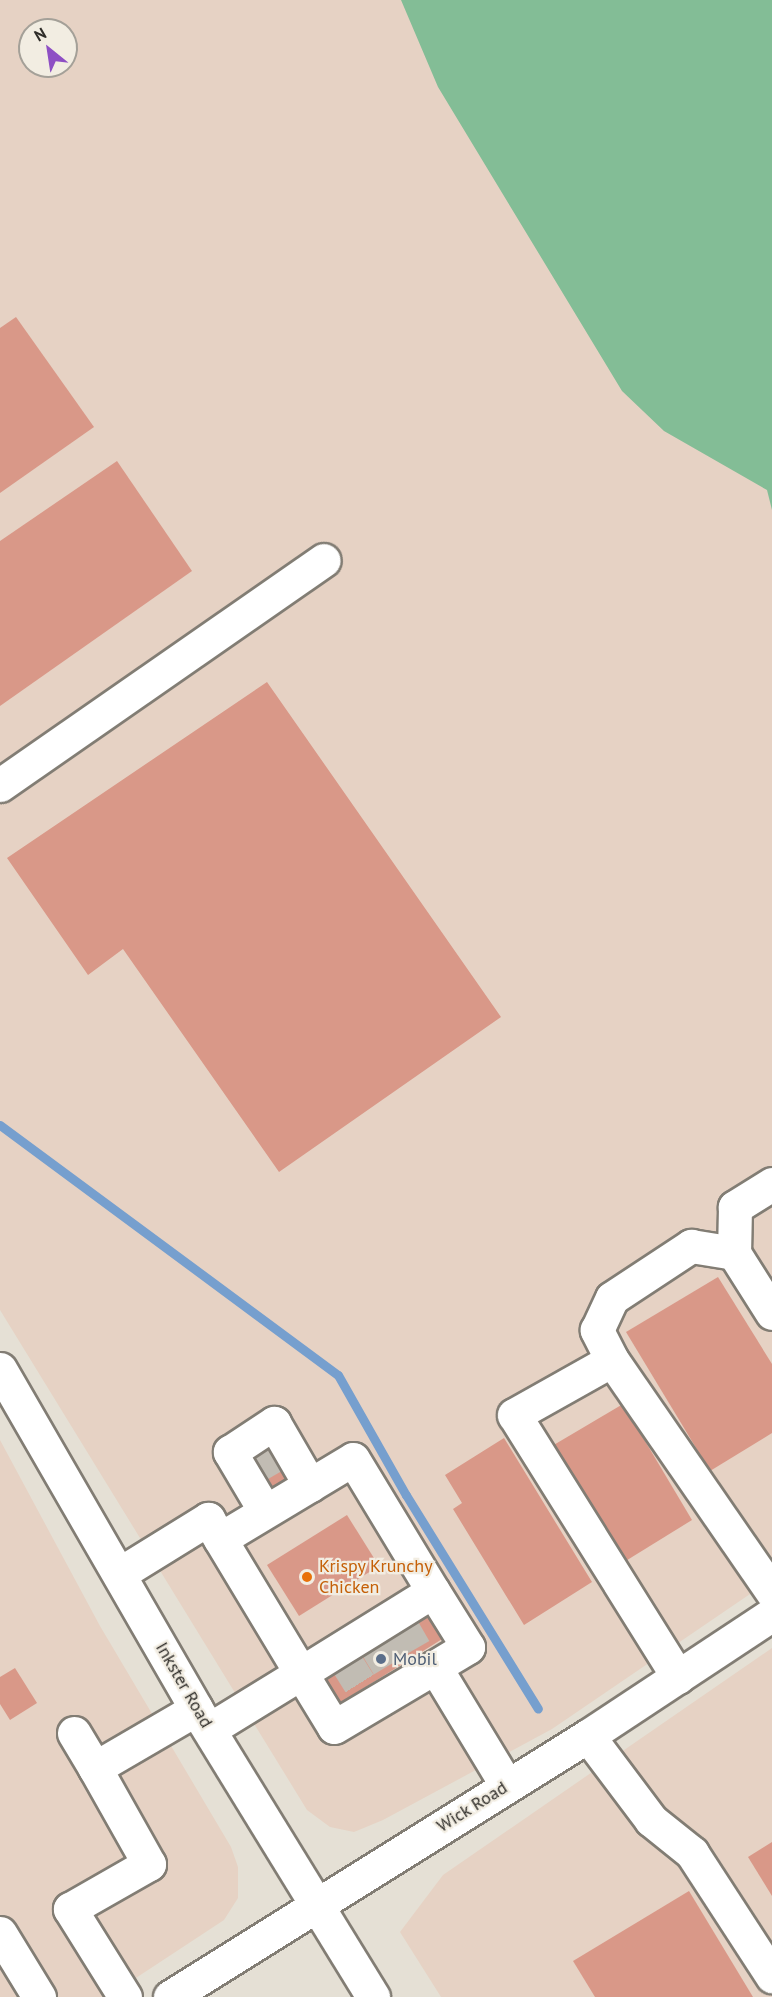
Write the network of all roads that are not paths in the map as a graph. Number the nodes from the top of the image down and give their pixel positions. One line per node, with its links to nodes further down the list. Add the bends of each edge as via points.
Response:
1 (324, 560): 2 (street)
2 (0, 785)
3 (772, 1184): 4 (street, via 735,1207)
4 (734, 1253): 5 (street); 6 (street, via 691,1246 612,1298 597,1330)
5 (772, 1313)
6 (612, 1360): 13 (street); 17 (street, via 514,1415)
7 (0, 1369): 11 (street, Inkster Road)
8 (310, 1485): 9 (street); 9 (street, via 267,1460); 12 (street, via 353,1459)
9 (266, 1512): 10 (street)
10 (220, 1539): 11 (street, via 208,1519); 16 (street)
11 (119, 1574): 18 (street, Inkster Road)
12 (433, 1591): 15 (street, via 397,1618); 15 (street, via 468,1647)
13 (772, 1592)
14 (772, 1614): 17 (street, Wick Road)
15 (401, 1659): 16 (street, via 341,1652); 16 (street, via 334,1727); 22 (street)
16 (301, 1673): 18 (street)
17 (678, 1677): 20 (street, Wick Road)
18 (203, 1719): 21 (street); 23 (street, Inkster Road)
19 (74, 1733): 21 (street)
20 (588, 1736): 22 (street, Wick Road); 25 (street, via 651,1820 692,1853)
21 (95, 1768): 27 (street, via 149,1864 70,1909)
22 (507, 1786): 23 (street, Wick Road)
23 (318, 1906): 28 (street, Wick Road); 29 (street, Inkster Road)
24 (5, 1952): 26 (street)
25 (772, 1976)
26 (39, 1997)
27 (125, 1997)
28 (170, 1997)
29 (373, 1997)

